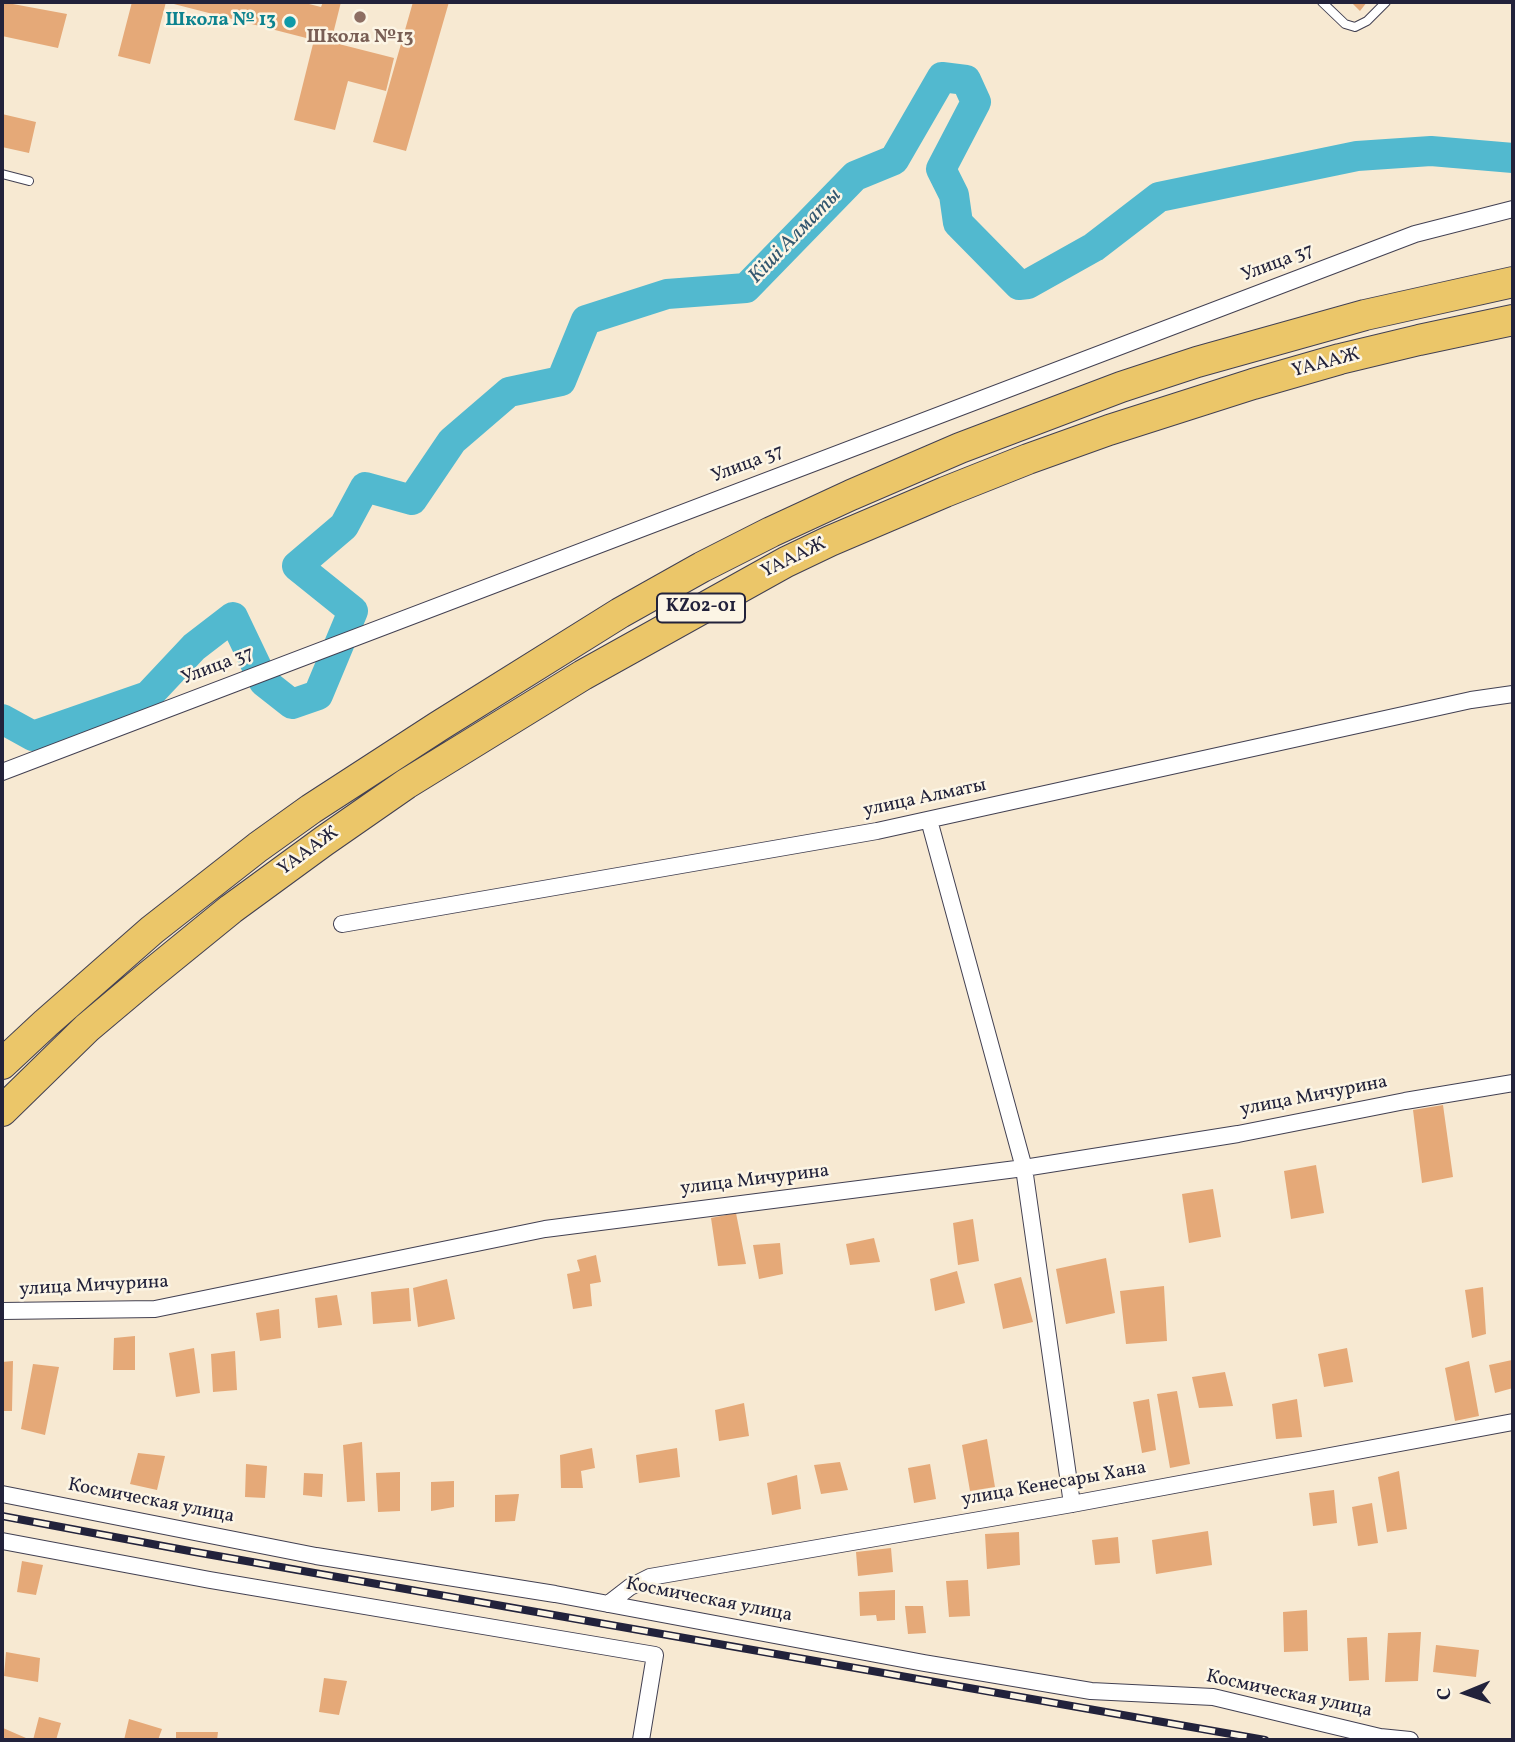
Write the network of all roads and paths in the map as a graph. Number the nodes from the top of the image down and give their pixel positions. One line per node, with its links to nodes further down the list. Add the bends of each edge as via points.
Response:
1 (1322, 2): 2 (lane, via 1345,24 1355,27)
2 (1386, 2)
3 (2, 174): 4 (lane)
4 (30, 181)
5 (1513, 208): 9 (street, Улица 37, via 1415,234)
6 (1513, 282): 12 (highway, ҮАААЖ / KZ02-01, via 1353,319 1121,387 960,448 702,567 620,612 311,809 152,930)
7 (1513, 320): 14 (highway, ҮАААЖ / KZ02-01, via 1340,359 1109,430 957,488 786,562 583,675 406,784 324,841 139,984)
8 (1513, 694): 10 (street, улица Алматы)
9 (2, 772)
10 (929, 820): 11 (street, улица Алматы); 15 (street)
11 (342, 925)
12 (2, 1064)
13 (1513, 1083): 15 (street, улица Мичурина)
14 (2, 1111)
15 (1024, 1168): 16 (street, улица Мичурина, via 545,1229 155,1308); 19 (street)
16 (2, 1311)
17 (1513, 1423): 19 (street, улица Кенесары Хана)
18 (2, 1494): 21 (street, Космическая улица, via 316,1556)
19 (1072, 1504): 21 (street, улица Кенесары Хана, via 650,1577)
20 (2, 1541): 22 (street, via 655,1655)
21 (608, 1604): 23 (street, Космическая улица, via 1091,1691 1213,1697)
22 (641, 1740)
23 (1410, 1740)

